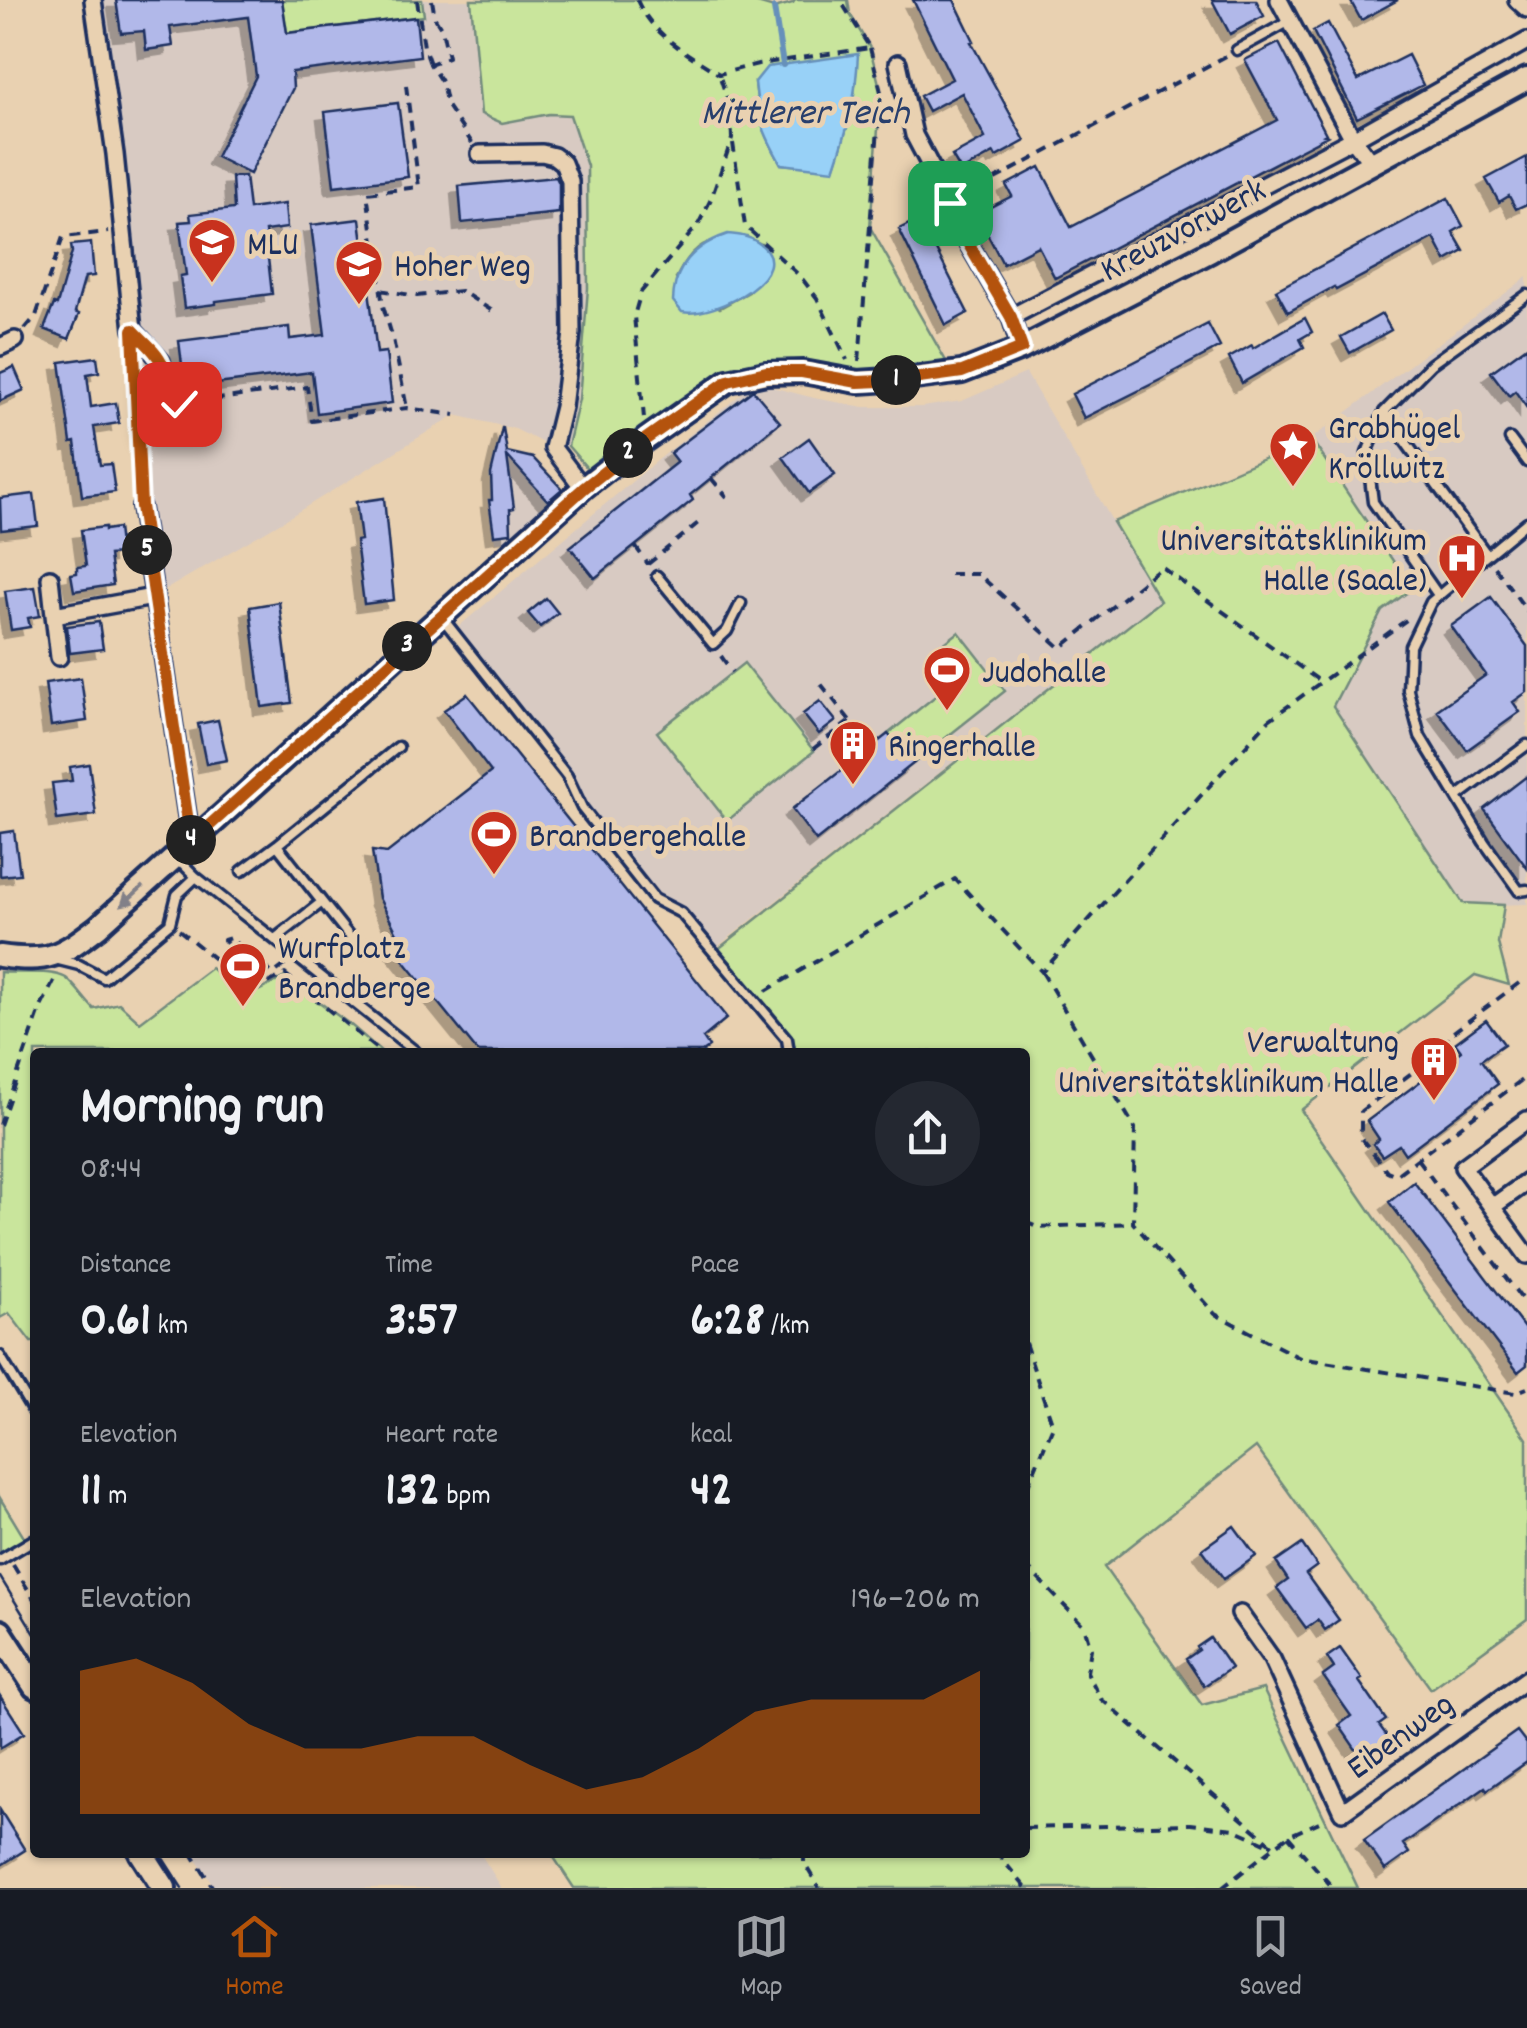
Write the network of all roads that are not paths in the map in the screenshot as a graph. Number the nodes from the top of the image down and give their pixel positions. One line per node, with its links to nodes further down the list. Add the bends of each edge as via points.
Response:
1 (93, 0): 16 (street, via 133,330 161,361)
2 (1279, 0): 5 (street)
3 (1516, 0): 4 (street)
4 (1527, 9)
5 (1290, 21): 7 (lane); 10 (street)
6 (1527, 42): 10 (street, Kreuzvorwerk)
7 (1237, 50)
8 (898, 64): 14 (street, via 914,136)
9 (1527, 79): 12 (street, Kreuzvorwerk)
10 (1353, 138): 12 (street); 14 (street, Kreuzvorwerk)
11 (480, 154): 20 (street, via 548,154 567,172 572,333 552,448)
12 (1372, 164): 15 (street, Kreuzvorwerk)
13 (1527, 295): 17 (lane, via 1431,364)
14 (1011, 317): 15 (street)
15 (1022, 348): 20 (street, Kreuzvorwerk, via 962,372 905,380 766,372 728,381)
16 (179, 404)
17 (1384, 412): 23 (lane); 27 (lane, via 1367,453 1373,502)
18 (1510, 439): 19 (lane)
19 (1527, 462)
20 (584, 488): 30 (street, Kreuzvorwerk)
21 (141, 506): 26 (street)
22 (1527, 522): 23 (lane)
23 (1486, 555): 27 (lane)
24 (657, 576): 28 (lane, via 713,644 728,631)
25 (50, 578): 29 (street)
26 (153, 597): 29 (street); 36 (street)
27 (1434, 598): 34 (lane, via 1410,646 1408,690 1420,736)
28 (741, 603)
29 (54, 615): 31 (street)
30 (440, 616): 36 (street, Kreuzvorwerk); 46 (lane, via 654,899 681,913)
31 (60, 657)
32 (1527, 745): 34 (lane)
33 (398, 747): 35 (lane)
34 (1457, 797): 39 (lane, via 1520,890)
35 (277, 845): 37 (lane); 40 (lane)
36 (183, 849): 38 (lane); 44 (street, Kreuzvorwerk, one-way to 44, via 98,926)
37 (242, 871)
38 (196, 877): 41 (lane); 44 (lane, via 177,895 170,923 104,978)
39 (1527, 890)
40 (322, 902): 41 (lane); 42 (lane)
41 (275, 939): 45 (lane)
42 (360, 950)
43 (0, 956): 44 (street)
44 (51, 958)
45 (411, 1048)
46 (788, 1048)
47 (1527, 1120): 49 (street, via 1463,1168)
48 (1527, 1182): 49 (street)
49 (1492, 1207): 50 (street)
50 (1527, 1256)
51 (0, 1356): 52 (lane)
52 (30, 1406)
53 (30, 1543): 54 (lane)
54 (4, 1558)
55 (1240, 1614): 58 (street, Eibenweg, via 1272,1659 1342,1812)
56 (0, 1632): 57 (main road)
57 (30, 1678)
58 (1527, 1680)
59 (145, 1858): 60 (main road)
60 (164, 1888)

